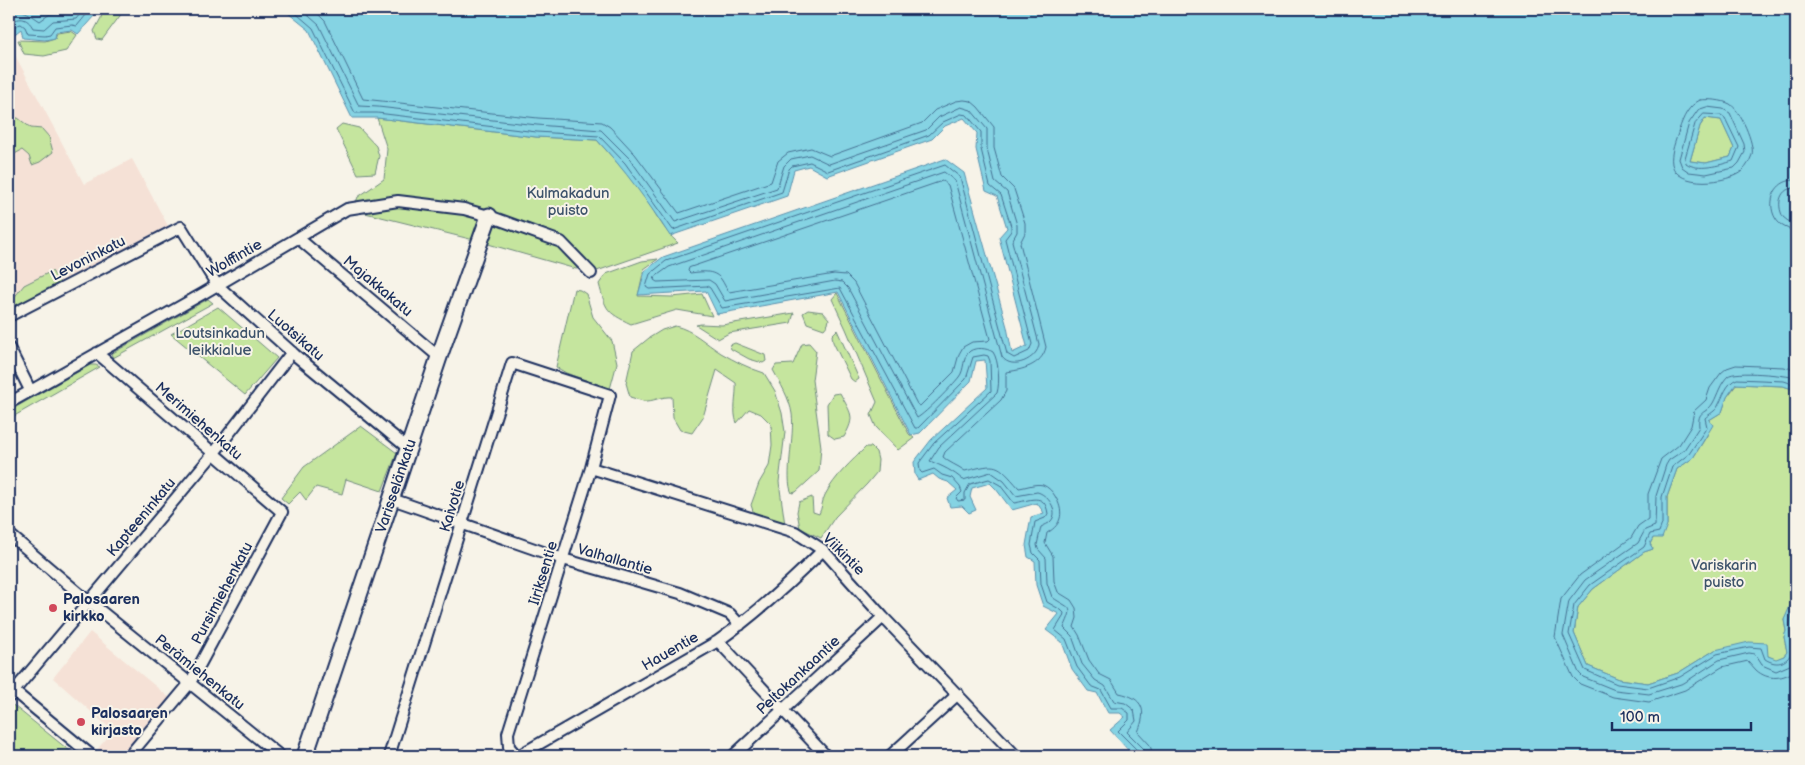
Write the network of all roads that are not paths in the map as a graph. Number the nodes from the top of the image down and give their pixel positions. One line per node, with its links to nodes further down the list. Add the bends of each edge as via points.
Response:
1 (489, 216): 3 (street, Wolffintie, via 464,209 398,201 347,208); 4 (street, Wolffintie, via 561,242); 10 (street, Varisselänkatu)
2 (181, 227): 5 (street, Luotsikatu); 6 (street, Levoninkatu)
3 (298, 238): 5 (street, Wolffintie); 10 (street, Majakkakatu)
4 (591, 274)
5 (217, 285): 8 (street, Luotsikatu); 9 (street, Wolffintie)
6 (9, 316)
7 (9, 348): 11 (street)
8 (292, 352): 14 (street, Luotsikatu); 15 (street, Kapteeninkatu)
9 (97, 353): 11 (street, Wolffintie); 15 (street, Merimiehenkatu)
10 (439, 357): 14 (street, Varisselänkatu)
11 (30, 390): 13 (street, Wolffintie)
12 (610, 395): 16 (street, Iiriksentie); 19 (street, Kaivotie, via 512,363)
13 (9, 403)
14 (409, 449): 17 (street, Varisselänkatu)
15 (214, 453): 18 (street, Merimiehenkatu); 23 (street, Kapteeninkatu)
16 (591, 468): 21 (street, Viikintie, via 795,532); 22 (street, Iiriksentie)
17 (392, 499): 19 (street, Valhallantie); 34 (street, Varisselänkatu)
18 (282, 512): 27 (street, Pursimiehenkatu)
19 (462, 524): 22 (street, Valhallantie); 35 (street, Kaivotie)
20 (9, 534): 23 (street, Perämiehenkatu)
21 (822, 550): 24 (street, Viikintie); 25 (street, Hauentie, via 793,580)
22 (563, 559): 25 (street, Valhallantie, via 680,594 730,614); 36 (street, Iiriksentie, via 508,733 509,747)
23 (89, 602): 27 (street, Perämiehenkatu); 28 (street, Kapteeninkatu)
24 (883, 617): 29 (street, Viikintie); 30 (street, Peltokankaantie)
25 (740, 625): 26 (street, Hauentie)
26 (718, 641): 30 (street); 36 (street, Hauentie)
27 (190, 684): 32 (street, Pursimiehenkatu); 33 (street, Perämiehenkatu)
28 (10, 692): 31 (street)
29 (958, 694): 39 (street); 40 (street, Viikintie)
30 (782, 710): 37 (street, Peltokankaantie); 38 (street)
31 (92, 756)
32 (129, 756)
33 (280, 756)
34 (305, 756)
35 (389, 756)
36 (518, 756)
37 (733, 756)
38 (826, 756)
39 (890, 756)
40 (1016, 756)

